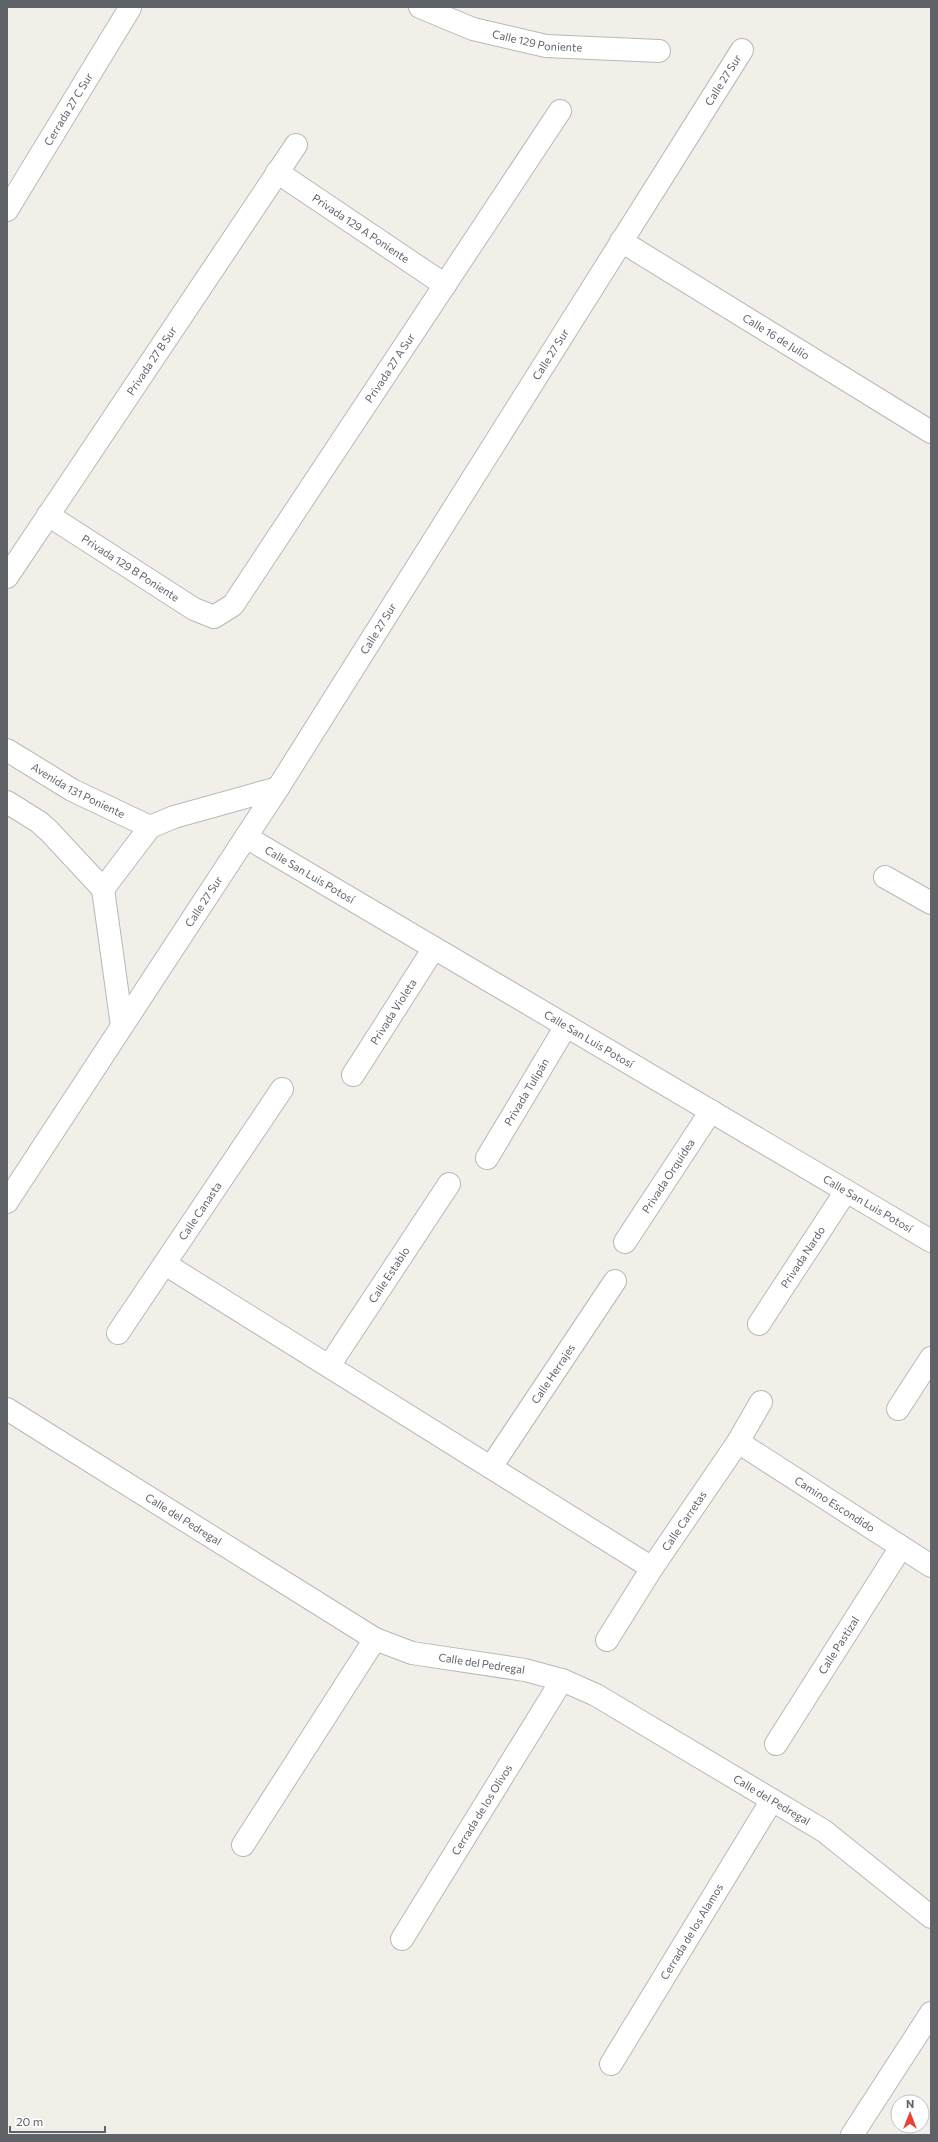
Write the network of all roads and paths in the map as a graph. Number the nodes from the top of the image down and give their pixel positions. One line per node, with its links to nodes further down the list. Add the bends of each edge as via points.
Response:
1 (420, 7): 4 (street, Calle 129 Poniente, via 473,29 546,46)
2 (130, 8): 8 (street, Cerrada 27 C Sur)
3 (742, 50): 9 (street, Calle 27 Sur)
4 (659, 51)
5 (560, 111): 10 (street, Privada 27 A Sur)
6 (296, 145): 7 (street, Privada 27 B Sur)
7 (277, 172): 10 (street, Privada 129 A Poniente); 12 (street, Privada 27 B Sur)
8 (7, 210)
9 (621, 241): 11 (street, Calle 16 de Julio); 16 (street, Calle 27 Sur)
10 (445, 285): 14 (street, Privada 27 A Sur, via 233,605)
11 (931, 432)
12 (48, 515): 13 (street, Privada 27 B Sur); 14 (street, Privada 129 B Poniente, via 194,608)
13 (7, 577)
14 (214, 618)
15 (7, 750): 18 (street, Avenida 131 Poniente, via 72,790)
16 (278, 788): 18 (street, via 174,817); 19 (street, Calle 27 Sur)
17 (7, 802): 21 (street, via 49,831)
18 (150, 827): 21 (street)
19 (246, 837): 23 (street, Calle San Luis Potosí); 24 (street, Calle 27 Sur)
20 (886, 877): 22 (street)
21 (103, 889): 24 (street)
22 (931, 903)
23 (434, 948): 25 (street, Calle San Luis Potosí); 26 (street, Privada Violeta)
24 (122, 1026): 32 (street, Calle 27 Sur)
25 (566, 1026): 28 (street, Calle San Luis Potosí); 29 (street, Privada Tulipán)
26 (353, 1076)
27 (282, 1089): 35 (street, Calle Canasta)
28 (711, 1111): 31 (street, Calle San Luis Potosí); 34 (street, Privada Orquídea)
29 (488, 1158)
30 (449, 1184): 40 (street, Calle Establo)
31 (846, 1191): 33 (street, Calle San Luis Potosí); 37 (street, Privada Nardo)
32 (7, 1202)
33 (931, 1241)
34 (625, 1242)
35 (165, 1264): 38 (street, Calle Canasta); 40 (street)
36 (615, 1281): 46 (street, Calle Herrajes)
37 (759, 1324)
38 (118, 1333)
39 (931, 1358): 43 (street)
40 (329, 1366): 46 (street)
41 (761, 1402): 45 (street, Calle Carretas)
42 (7, 1409): 44 (street, Calle del Pedregal)
43 (898, 1409)
44 (16, 1422): 50 (street, Calle del Pedregal)
45 (738, 1442): 47 (street, Camino Escondido); 49 (street, Calle Carretas)
46 (491, 1467): 49 (street)
47 (900, 1547): 48 (street, Camino Escondido); 53 (street, Calle Pastizal)
48 (931, 1566)
49 (652, 1568): 51 (street, Calle Carretas)
50 (375, 1639): 52 (street, Calle del Pedregal, via 412,1653 525,1670); 55 (street)
51 (607, 1640)
52 (562, 1680): 54 (street, Calle del Pedregal, via 596,1695); 57 (street, Cerrada de los Olivos)
53 (776, 1744)
54 (772, 1800): 56 (street, Calle del Pedregal, via 824,1831); 59 (street, Cerrada de los Alamos)
55 (243, 1845)
56 (931, 1917)
57 (402, 1939)
58 (931, 2013): 60 (street)
59 (611, 2064)
60 (852, 2135)

